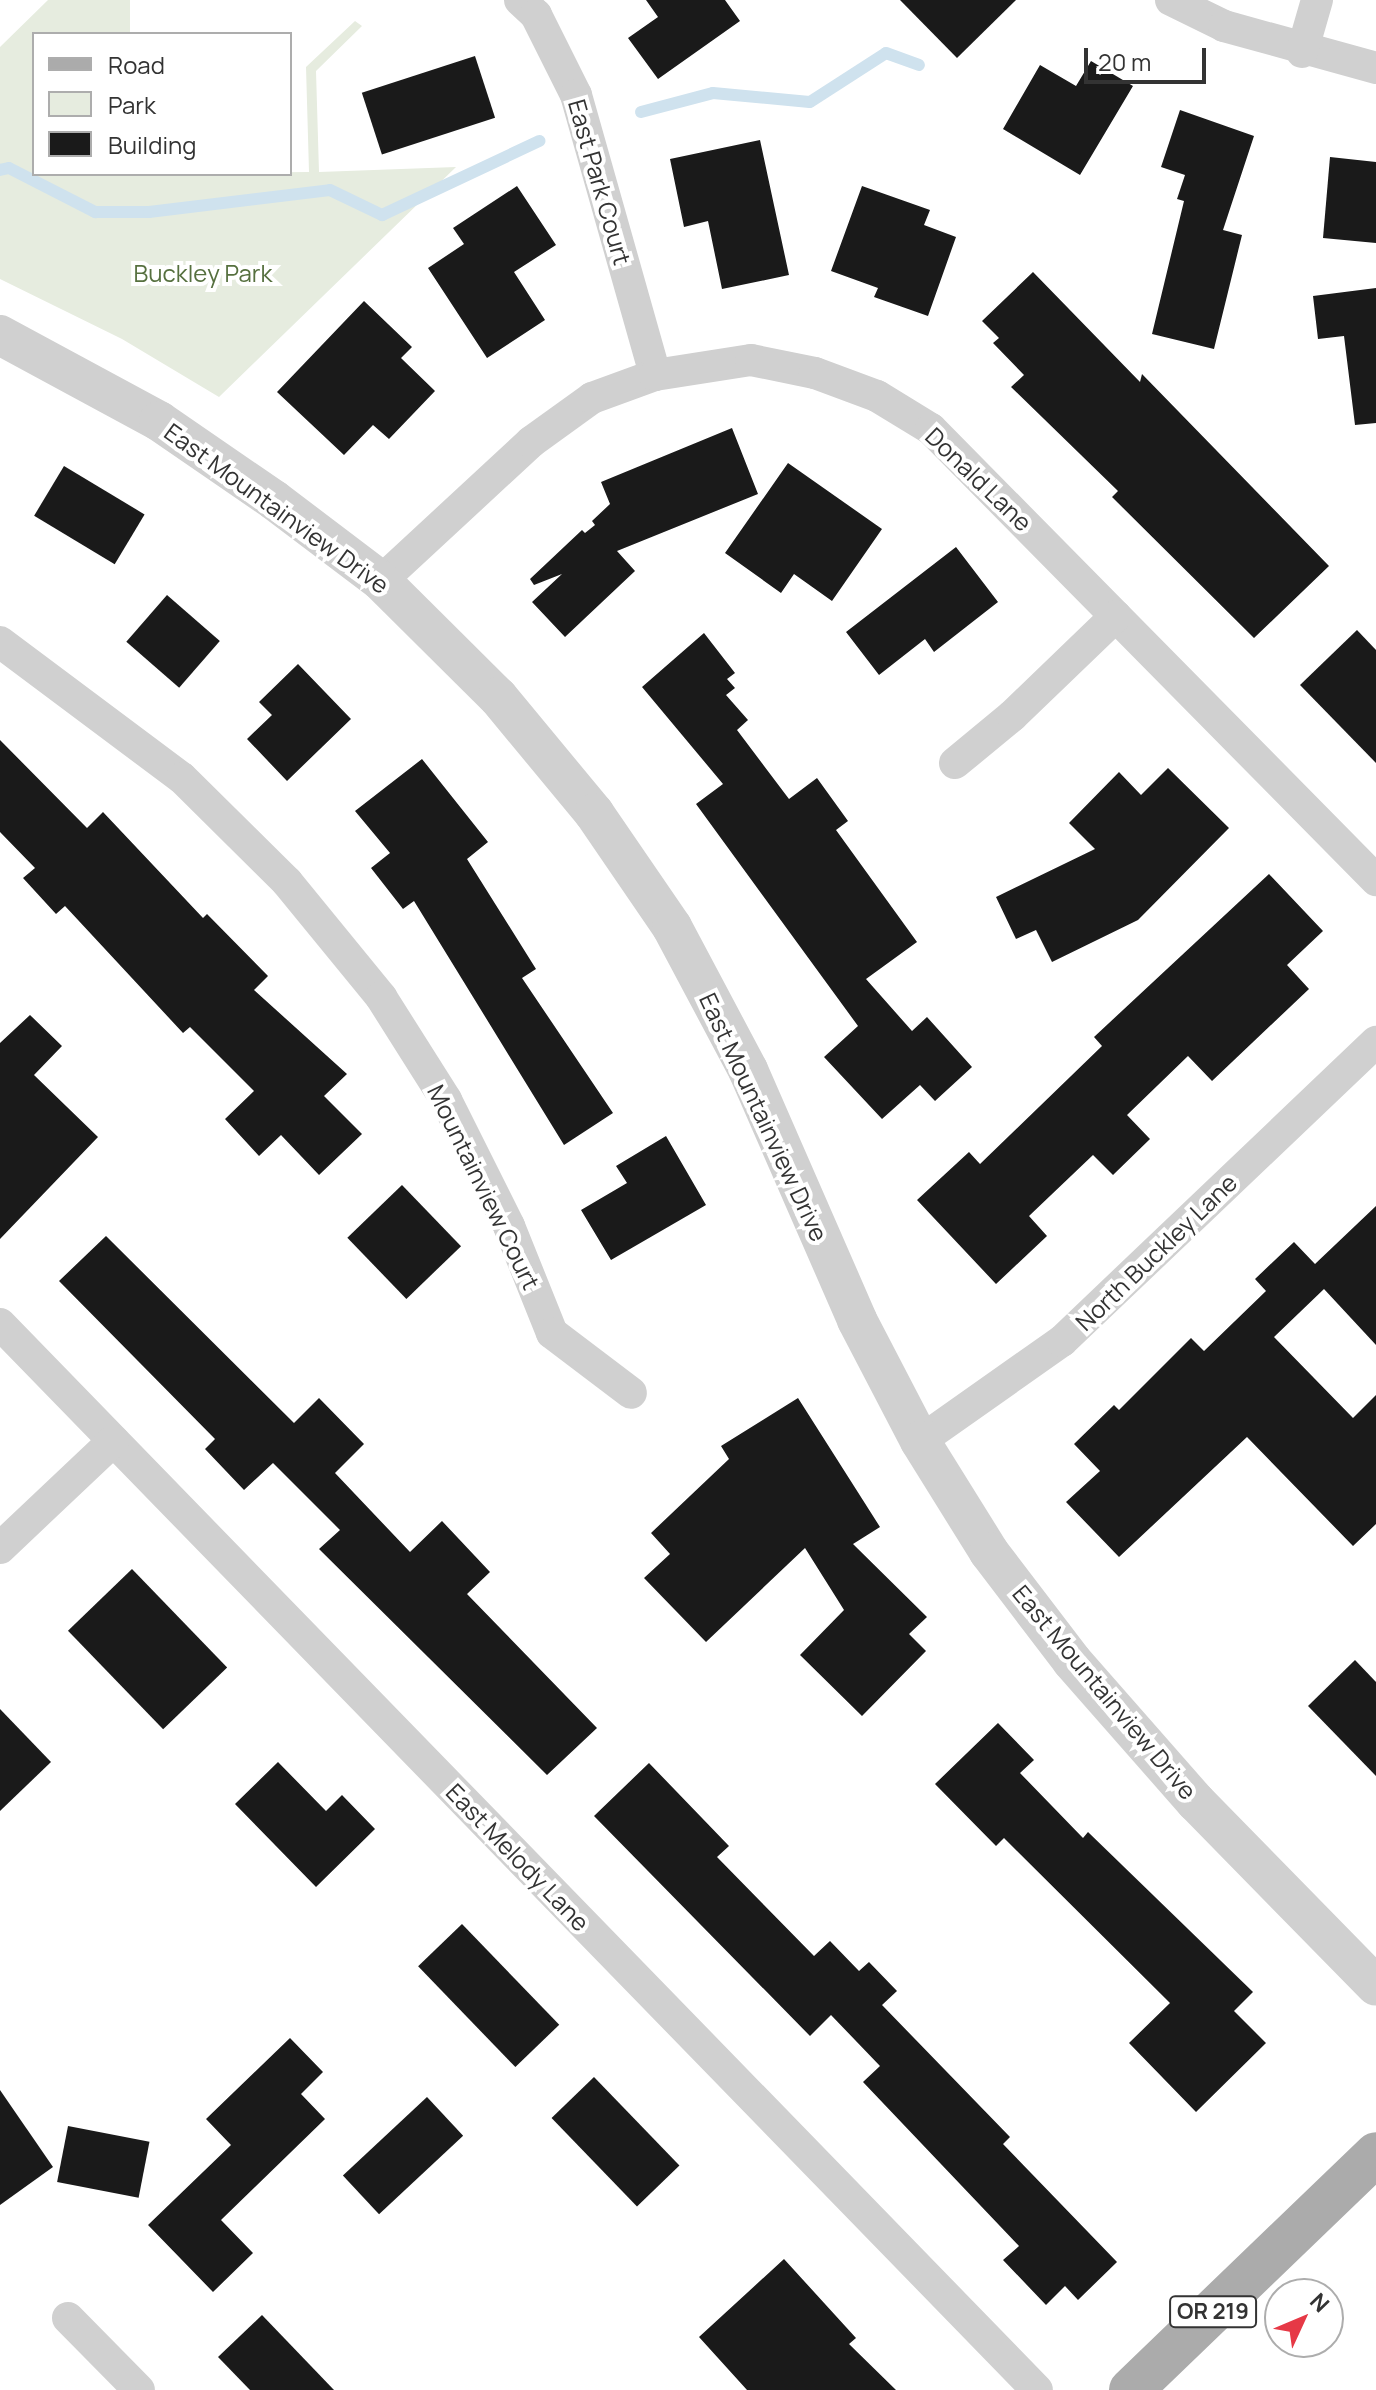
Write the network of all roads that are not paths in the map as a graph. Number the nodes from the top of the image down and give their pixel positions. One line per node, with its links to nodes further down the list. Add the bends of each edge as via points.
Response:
1 (520, 0): 7 (street, East Park Court, via 536,15 576,95)
2 (1171, 0): 4 (street, via 1224,26)
3 (1317, 0): 4 (street)
4 (1302, 52): 5 (street)
5 (1376, 68)
6 (3, 343): 8 (street, East Mountainview Drive, via 159,421)
7 (655, 375): 8 (street, Donald Lane, via 592,398 531,442); 9 (street, Donald Lane, via 751,360 815,373 877,396 931,429)
8 (381, 581): 17 (street, East Mountainview Drive, via 498,697 594,813 672,927 748,1070 857,1320)
9 (1116, 616): 11 (street); 12 (street, Donald Lane)
10 (0, 642): 15 (street, Mountainview Court, via 182,778 287,882 381,997 446,1100 509,1226 552,1333)
11 (955, 763)
12 (1376, 880)
13 (1376, 1042): 17 (street, North Buckley Lane, via 1062,1341)
14 (0, 1324): 16 (street, East Melody Lane)
15 (631, 1393)
16 (113, 1441): 18 (street); 23 (street, East Melody Lane)
17 (920, 1441): 19 (street, East Mountainview Drive, via 989,1552 1072,1661 1196,1802)
18 (0, 1548)
19 (1376, 1986)
20 (1376, 2154): 24 (main road, OR 219)
21 (68, 2318): 22 (street)
22 (139, 2390)
23 (1037, 2390)
24 (1131, 2390)

